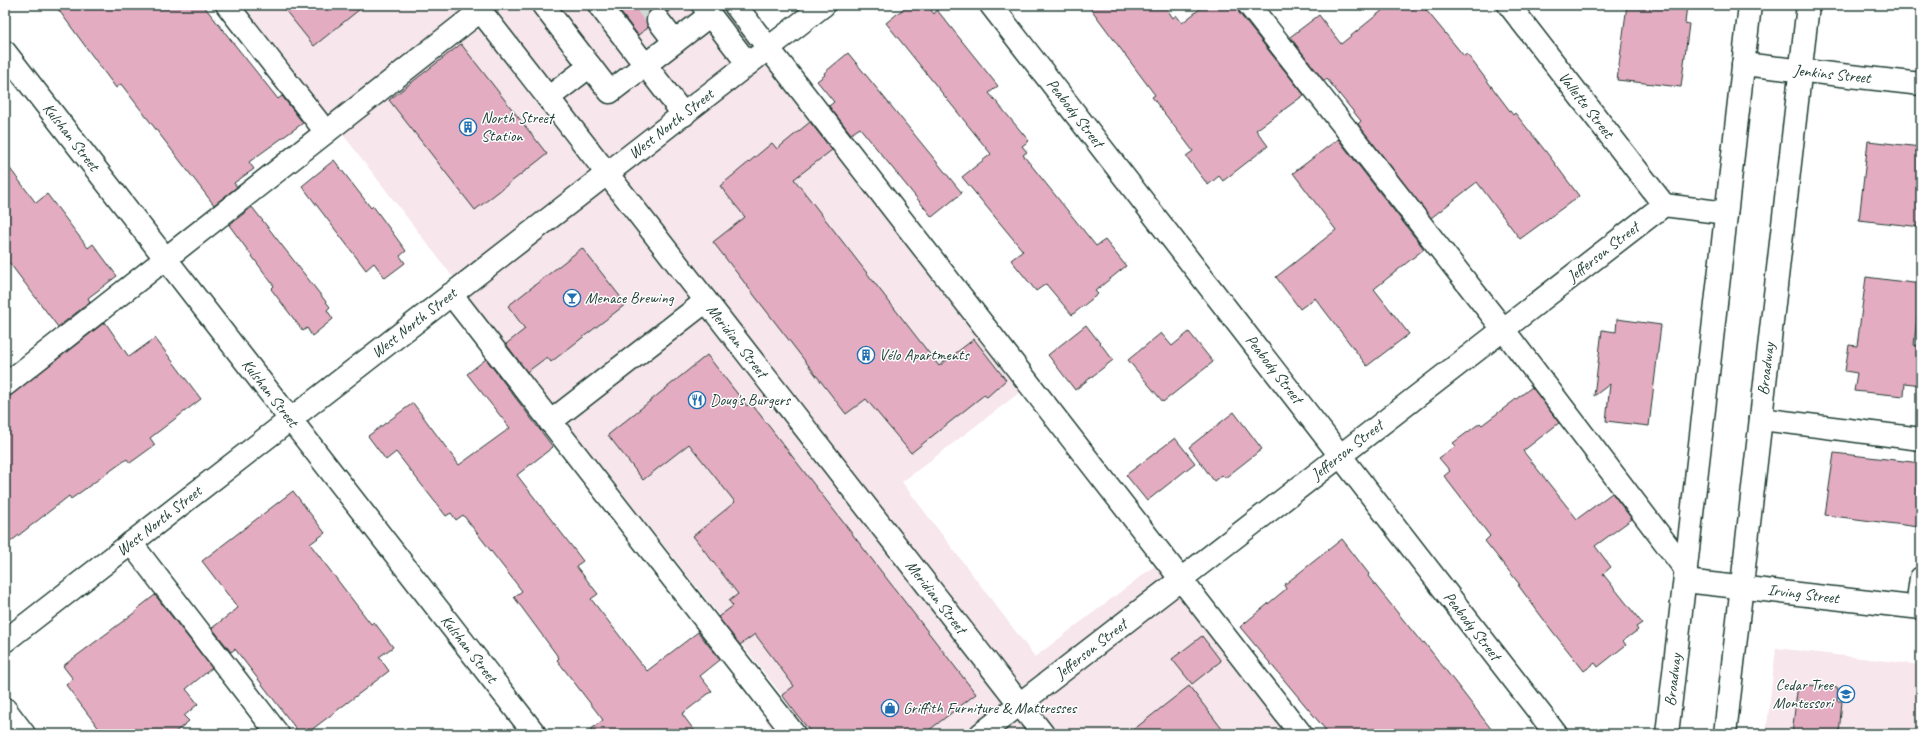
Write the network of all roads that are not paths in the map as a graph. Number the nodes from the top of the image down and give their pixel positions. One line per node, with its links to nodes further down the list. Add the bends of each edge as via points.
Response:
1 (227, 5): 25 (street)
2 (543, 5): 20 (street)
3 (599, 5): 17 (street)
4 (735, 5): 15 (street)
5 (824, 5): 15 (street, West North Street)
6 (992, 5): 38 (street, Peabody Street)
7 (1249, 5): 32 (street)
8 (1509, 5): 27 (street, Vallette Street)
9 (1750, 5): 19 (street, Broadway)
10 (1808, 5): 21 (street, Broadway)
11 (478, 8): 23 (street, Meridian Street); 25 (street)
12 (706, 10): 14 (street); 18 (street)
13 (658, 20): 14 (street)
14 (675, 42): 17 (street)
15 (769, 48): 18 (street, West North Street); 42 (street)
16 (5, 52): 29 (street, Kulshan Street)
17 (646, 64): 20 (street, via 610,92); 24 (street)
18 (748, 64): 24 (street, West North Street)
19 (1743, 64): 21 (street, Jenkins Street); 28 (street, Broadway)
20 (590, 66): 23 (street)
21 (1800, 70): 22 (street, Jenkins Street); 35 (street, Broadway)
22 (1921, 84)
23 (548, 98): 26 (street, Meridian Street)
24 (684, 115): 26 (street, West North Street)
25 (326, 132): 29 (street)
26 (607, 174): 30 (street, West North Street); 31 (street, Meridian Street)
27 (1664, 205): 28 (street); 32 (street, Jefferson Street)
28 (1726, 213): 40 (street, Broadway)
29 (165, 259): 33 (street); 34 (street, Kulshan Street)
30 (451, 294): 34 (street, West North Street); 36 (street)
31 (706, 301): 36 (street); 46 (street, Meridian Street)
32 (1503, 329): 38 (street, Jefferson Street); 40 (street)
33 (7, 381)
34 (290, 419): 39 (street, West North Street); 50 (street, Kulshan Street)
35 (1761, 419): 37 (street); 43 (street, Broadway)
36 (550, 422): 51 (street)
37 (1921, 439)
38 (1340, 456): 42 (street, Jefferson Street); 55 (street, Peabody Street)
39 (131, 543): 45 (street, West North Street); 49 (street)
40 (1685, 575): 43 (street, Irving Street); 56 (street, Broadway)
41 (1921, 578): 44 (street)
42 (1181, 579): 46 (street, Jefferson Street); 54 (street)
43 (1741, 587): 44 (street, Irving Street); 57 (street, Broadway)
44 (1919, 608)
45 (5, 641)
46 (1020, 704): 52 (street, Jefferson Street); 53 (street, Meridian Street)
47 (5, 709): 48 (street)
48 (24, 734)
49 (278, 734)
50 (535, 734)
51 (794, 734)
52 (981, 734)
53 (1043, 734)
54 (1301, 734)
55 (1556, 734)
56 (1667, 734)
57 (1725, 734)

